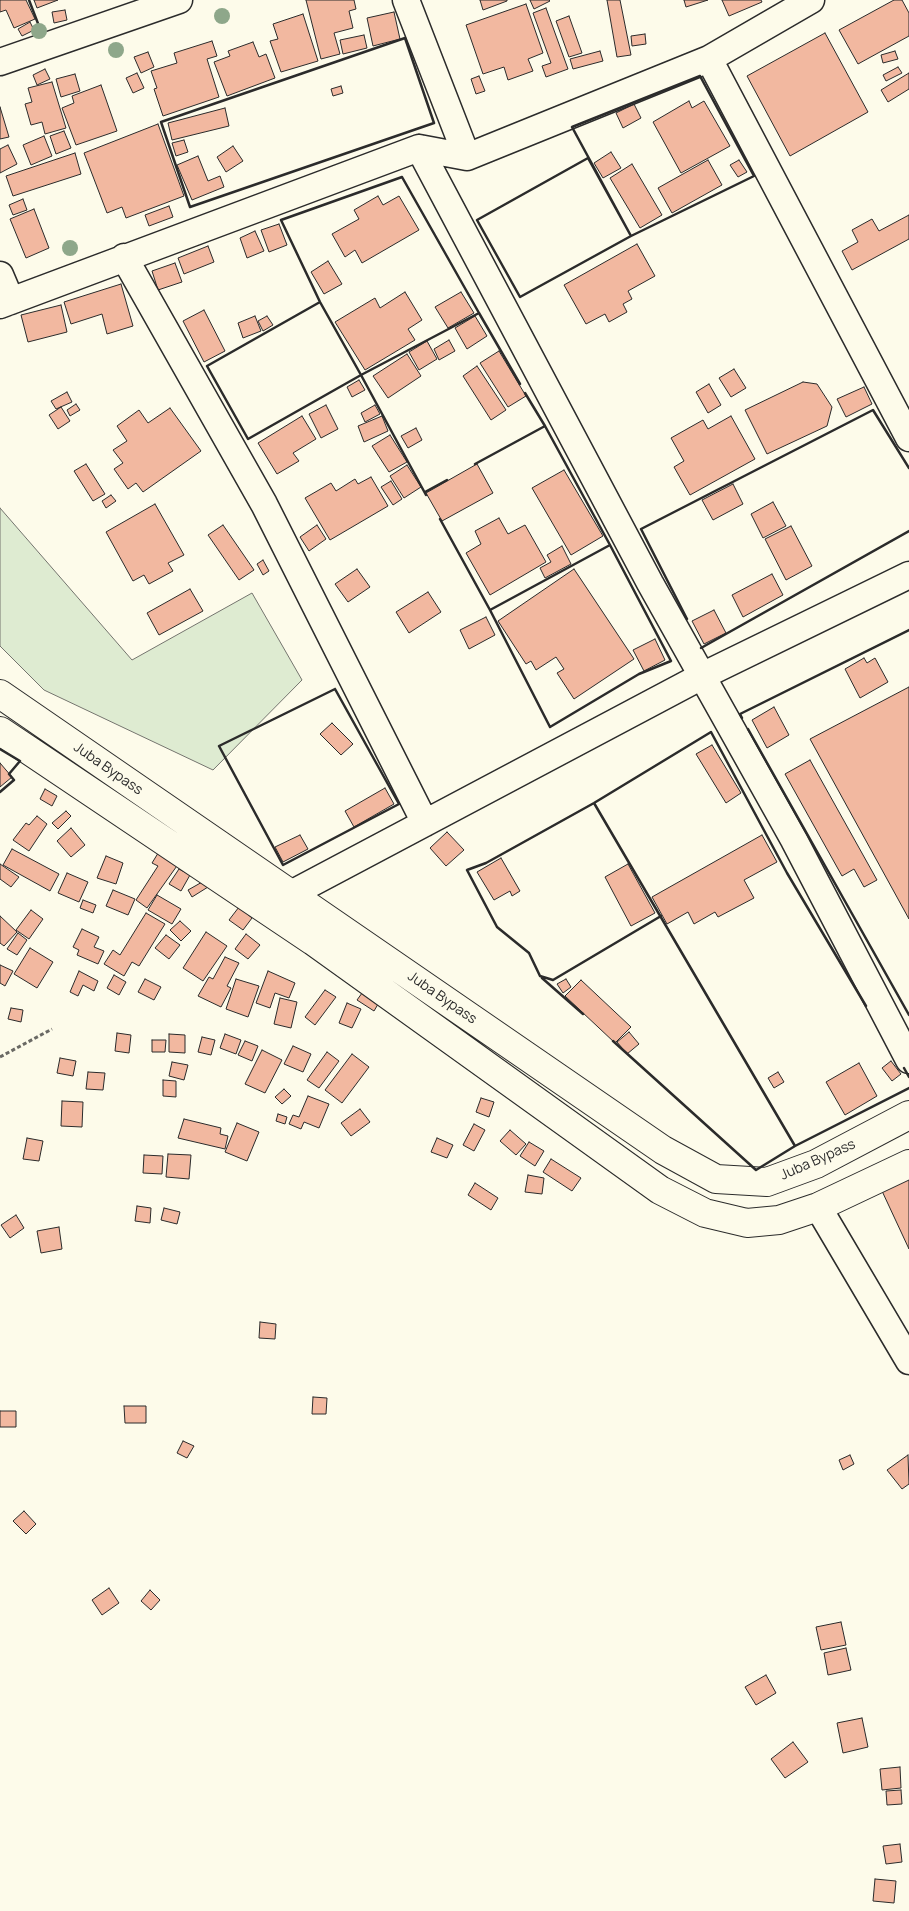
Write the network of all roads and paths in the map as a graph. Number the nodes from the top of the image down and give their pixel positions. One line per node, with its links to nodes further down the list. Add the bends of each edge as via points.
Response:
1 (179, 0): 5 (street)
2 (406, 0): 7 (street)
3 (811, 0): 4 (street)
4 (709, 59): 7 (street); 11 (street)
5 (0, 62)
6 (419, 148): 7 (street); 8 (street); 13 (street, via 650,583)
7 (467, 157)
8 (124, 257): 10 (street); 16 (street, via 264,504)
9 (0, 275): 10 (street)
10 (5, 303)
11 (909, 438)
12 (909, 575): 13 (street)
13 (704, 676): 16 (street); 20 (street)
14 (0, 694): 17 (main road, Juba Bypass)
15 (0, 731): 23 (main road, Juba Bypass, via 313,940 660,1190 704,1212 748,1223 779,1220)
16 (425, 823): 17 (street)
17 (291, 894): 21 (main road, Juba Bypass, via 662,1150 716,1179 767,1182 816,1164)
18 (52, 1029): 19 (path)
19 (0, 1057)
20 (909, 1060)
21 (909, 1116)
22 (909, 1164): 23 (main road, Juba Bypass)
23 (818, 1207): 24 (street)
24 (909, 1361)

